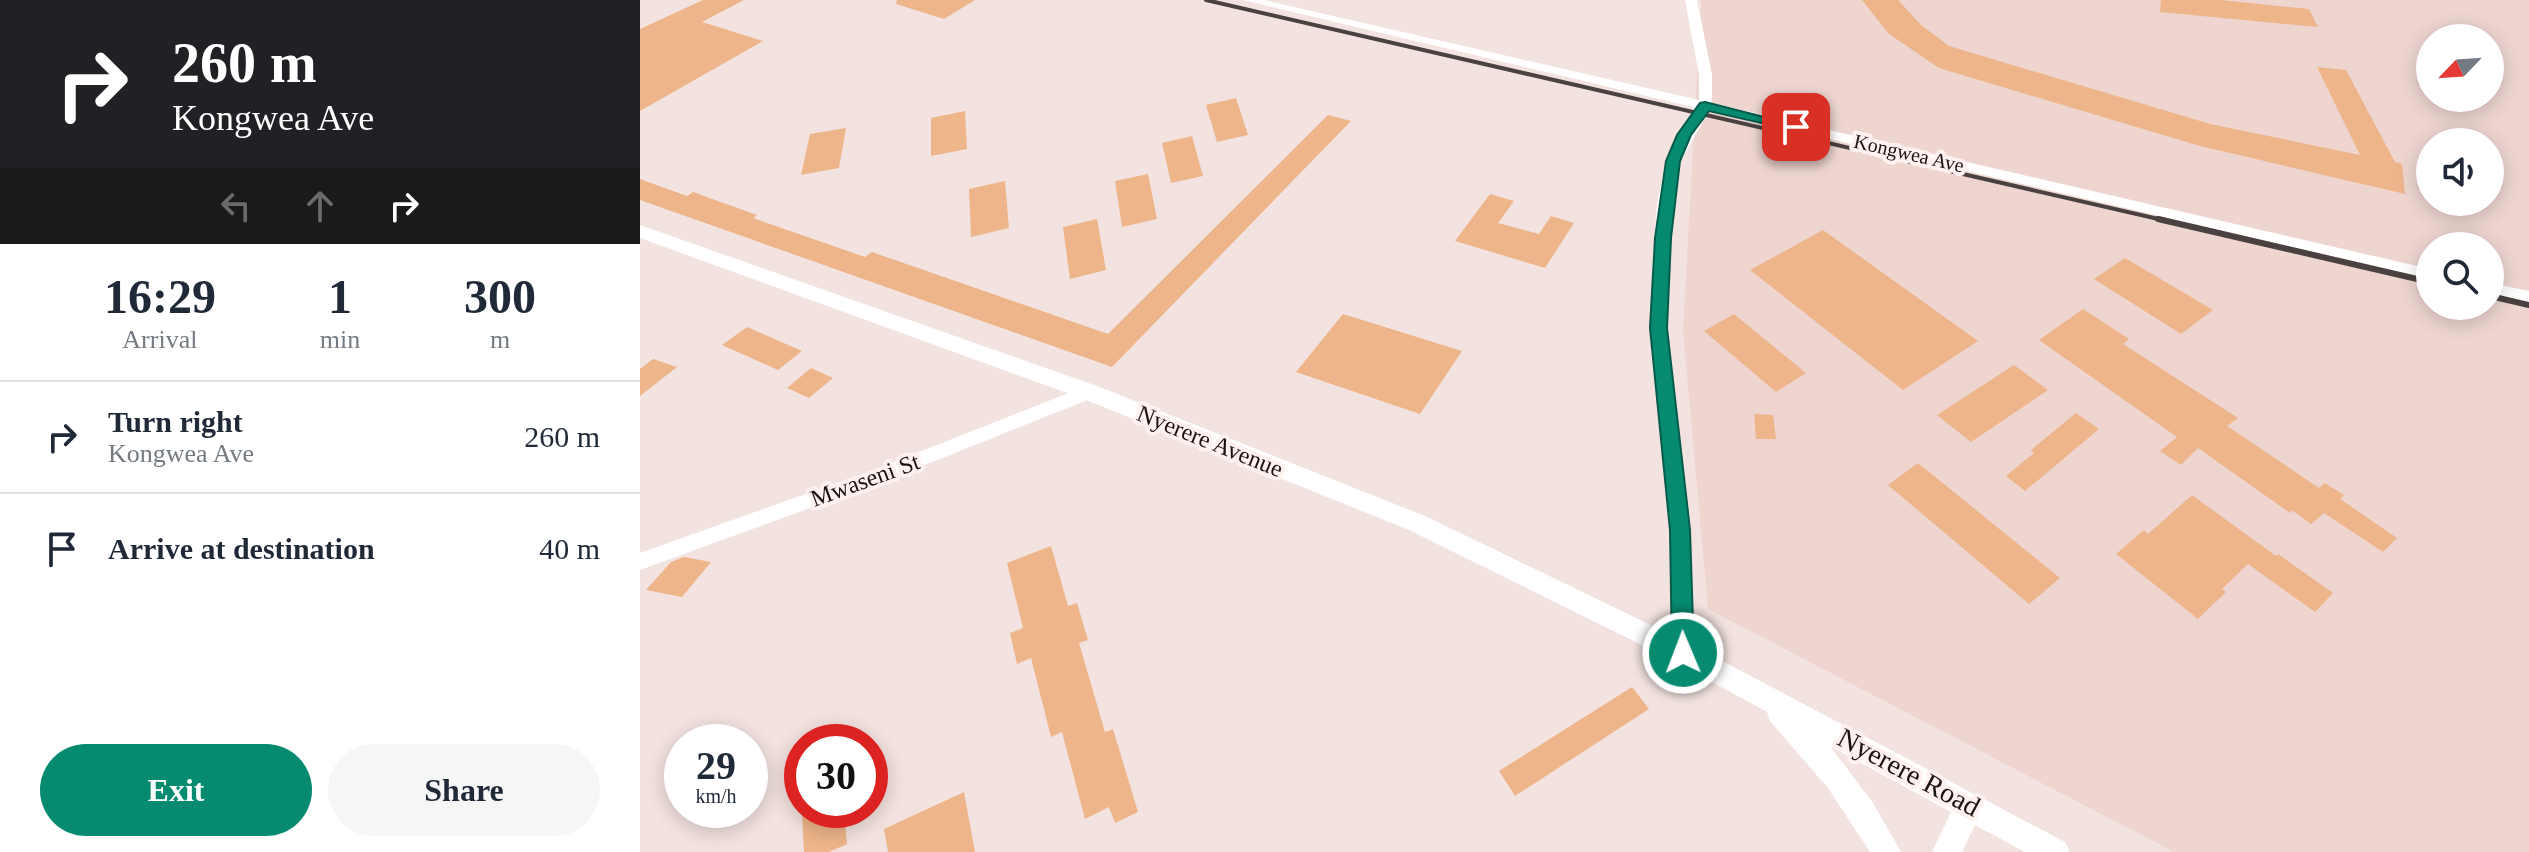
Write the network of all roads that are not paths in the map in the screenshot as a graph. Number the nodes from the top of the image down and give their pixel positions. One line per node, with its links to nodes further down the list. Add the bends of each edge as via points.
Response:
1 (1249, 0): 3 (street, Kongwea Ave)
2 (1691, 0): 3 (street, via 1708,75)
3 (1705, 106): 5 (street, Kongwea Ave); 10 (street, via 1673,161 1659,328 1680,530)
4 (640, 231): 8 (street, Nyerere Avenue)
5 (2416, 271)
6 (2504, 291): 7 (street)
7 (2529, 297)
8 (1089, 392): 9 (street, Mwaseni St); 10 (street, Nyerere Avenue, via 1417,523)
9 (640, 562)
10 (1683, 653): 11 (street, Nyerere Avenue)
11 (1761, 695): 12 (street, Nyerere Road); 13 (street, via 1811,742 1849,790)
12 (1970, 804): 14 (street); 15 (street, Nyerere Road)
13 (1886, 852)
14 (1947, 852)
15 (2055, 852)

